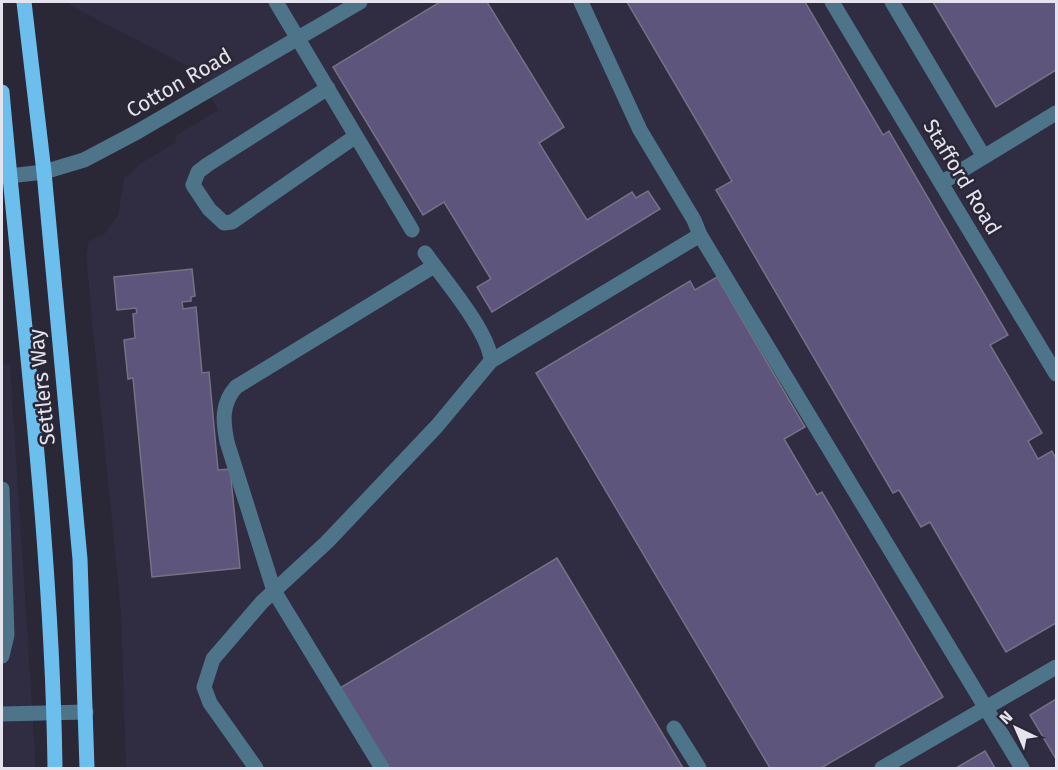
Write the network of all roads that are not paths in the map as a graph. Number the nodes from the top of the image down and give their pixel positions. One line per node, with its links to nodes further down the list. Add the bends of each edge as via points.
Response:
1 (24, 2): 13 (main road, Settlers Way)
2 (276, 2): 7 (street)
3 (360, 2): 7 (street, Cotton Road)
4 (581, 2): 17 (street, via 640,130)
5 (832, 2): 15 (street, Stafford Road)
6 (892, 2): 12 (street)
7 (298, 37): 8 (street); 13 (street, Cotton Road, via 84,160)
8 (328, 88): 11 (street); 11 (street, via 207,165 198,172 194,185 217,218 224,223 232,222)
9 (2, 92): 14 (main road, Settlers Way)
10 (1056, 113): 12 (street)
11 (357, 136): 16 (street)
12 (984, 157): 15 (street)
13 (44, 171): 14 (street, Cotton Road); 27 (main road, Settlers Way, via 80,559)
14 (9, 176): 28 (main road, Settlers Way, via 27,344)
15 (941, 183): 21 (street, Stafford Road)
16 (412, 230)
17 (700, 235): 20 (street); 26 (street)
18 (425, 253): 19 (street)
19 (434, 266): 20 (street, via 482,334); 23 (street, via 245,381 230,394 223,419 227,442)
20 (491, 361): 23 (street, via 452,409 327,542)
21 (1056, 374)
22 (2, 489): 24 (street, via 7,635)
23 (274, 591): 33 (street, via 213,659 204,687 210,703); 34 (street)
24 (2, 656)
25 (1056, 667): 26 (street)
26 (986, 709): 36 (street); 37 (street)
27 (86, 712): 28 (street); 32 (main road, Settlers Way)
28 (54, 713): 29 (street); 31 (main road, Settlers Way)
29 (2, 714)
30 (674, 728): 35 (street)
31 (54, 768)
32 (87, 768)
33 (256, 768)
34 (382, 768)
35 (699, 768)
36 (882, 768)
37 (1022, 768)

